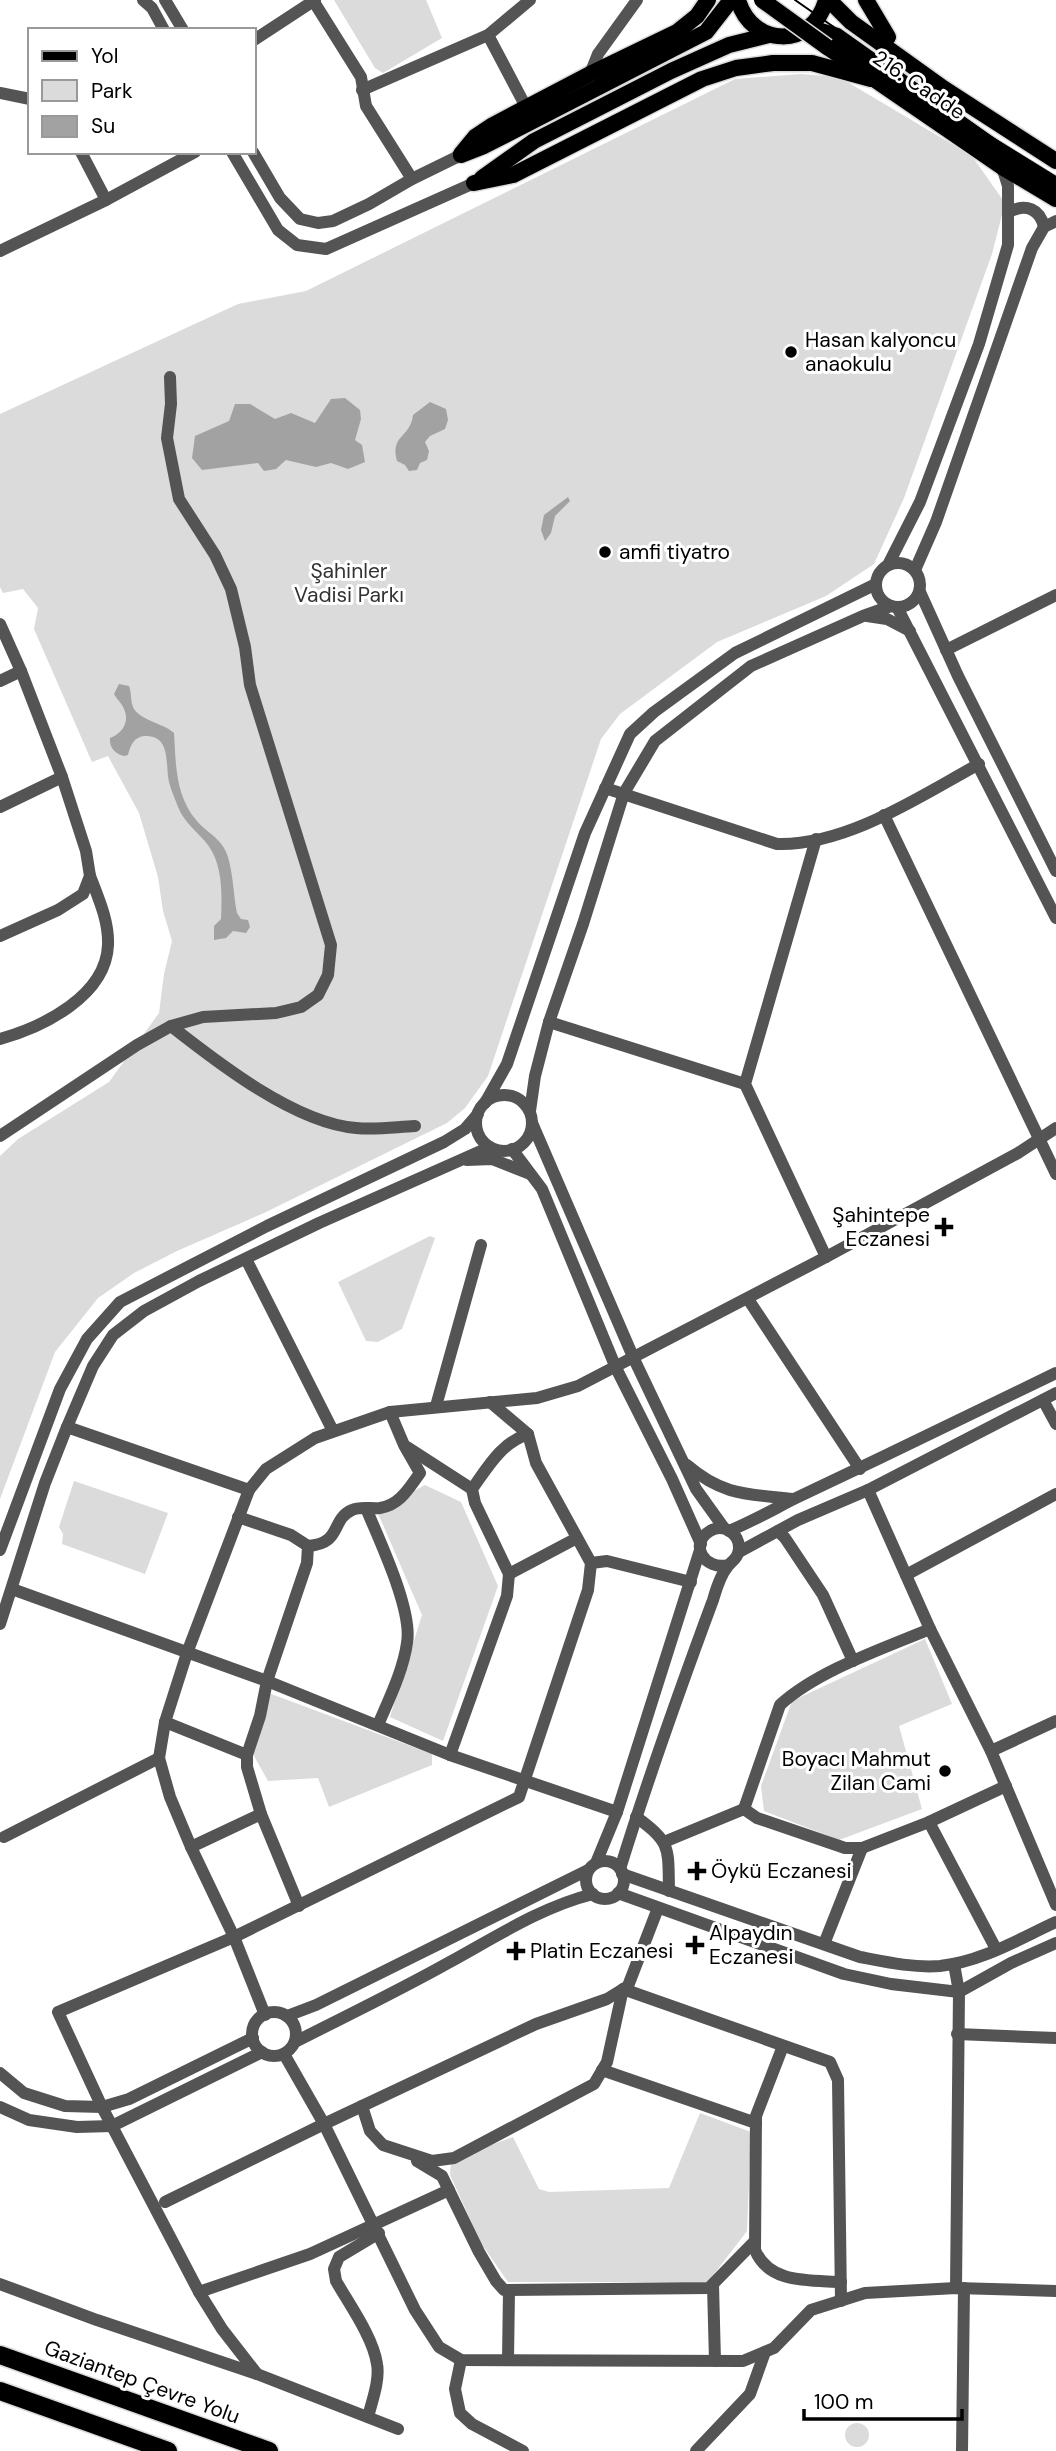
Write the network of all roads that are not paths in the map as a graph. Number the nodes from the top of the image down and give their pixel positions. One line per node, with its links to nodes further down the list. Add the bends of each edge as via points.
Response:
1 (143, 0): 15 (street)
2 (165, 0): 14 (street)
3 (175, 0): 14 (street)
4 (530, 0): 17 (street)
5 (637, 0): 20 (street, via 598,54)
6 (708, 0): 20 (main road, via 677,32)
7 (731, 0): 31 (main road, via 706,32)
8 (738, 0): 18 (main road, via 748,21)
9 (762, 0): 21 (main road, 216. Cadde, bridge)
10 (828, 0): 16 (main road); 32 (main road, via 943,88)
11 (837, 0): 13 (main road, 216. Cadde)
12 (315, 1): 19 (street); 22 (street, via 361,77)
13 (860, 6): 26 (main road, 216. Cadde, via 888,37)
14 (181, 27)
15 (163, 28)
16 (801, 32): 18 (main road); 36 (main road, via 814,29 837,36)
17 (488, 35): 22 (street); 25 (street)
18 (769, 35): 35 (main road, via 729,45 671,71 534,141)
19 (256, 39)
20 (590, 74): 25 (main road)
21 (871, 79): 33 (main road, 216. Cadde); 35 (main road, via 812,63 736,68 702,79 513,175)
22 (362, 90): 34 (street, via 366,106)
23 (0, 93): 24 (street)
24 (28, 99)
25 (526, 107): 31 (main road, via 475,136)
26 (1056, 149)
27 (82, 154): 38 (street)
28 (191, 154): 38 (street)
29 (233, 154): 35 (street, via 278,230 297,245 326,249)
30 (254, 154): 34 (street, via 280,198 300,219 318,223 333,221)
31 (461, 155): 34 (street)
32 (1056, 161)
33 (1002, 167): 37 (main road, 216. Cadde); 39 (street)
34 (412, 179)
35 (474, 183)
36 (1056, 186)
37 (1056, 199)
38 (106, 200): 41 (street)
39 (1009, 212): 40 (street, via 1032,209); 43 (street, via 1008,245 979,344 920,502)
40 (1050, 224): 44 (street, via 1032,248)
41 (0, 251)
42 (170, 377): 67 (street, via 167,438 179,499 232,589 250,685 331,945 328,975 318,995 301,1007 203,1017)
43 (888, 565): 44 (street, via 905,564); 45 (street)
44 (915, 570): 46 (street)
45 (876, 584): 48 (street, via 882,600); 57 (street, via 735,653 654,712 630,734)
46 (920, 592): 48 (street, via 914,602); 52 (street)
47 (1056, 595): 52 (street)
48 (894, 607): 49 (street); 51 (street)
49 (863, 616): 51 (street, via 887,619); 58 (street, via 751,666 655,741)
50 (0, 624): 53 (street)
51 (910, 631): 55 (street)
52 (946, 650): 62 (street)
53 (21, 671): 54 (street); 56 (street)
54 (0, 681)
55 (978, 764): 60 (street); 64 (street)
56 (62, 777): 59 (street); 63 (street)
57 (606, 788): 58 (street); 70 (street, via 584,833 507,1065)
58 (624, 793): 61 (street, via 777,844); 66 (street)
59 (0, 807)
60 (884, 816): 61 (street); 75 (street)
61 (816, 839): 69 (street)
62 (1056, 871)
63 (90, 876): 65 (street, via 83,894); 68 (street, via 108,943 104,967 87,993 53,1017)
64 (1056, 918)
65 (0, 936)
66 (549, 1022): 69 (street); 71 (street, via 535,1076)
67 (171, 1026): 72 (street, via 255,1086 327,1122 354,1128); 74 (street)
68 (0, 1040)
69 (744, 1084): 82 (street)
70 (481, 1108): 71 (street, via 494,1097 514,1096); 76 (street, via 477,1127 481,1140); 112 (street, via 464,1129 443,1142 120,1302 87,1339 60,1389)
71 (531, 1117): 77 (street, via 530,1135); 85 (street)
72 (415, 1126)
73 (1056, 1128): 75 (street)
74 (0, 1136)
75 (1040, 1139): 80 (street); 82 (street)
76 (490, 1147): 77 (street); 78 (street)
77 (512, 1149): 79 (street)
78 (460, 1161): 79 (street, via 492,1159); 83 (street)
79 (531, 1174): 86 (street, via 542,1189)
80 (1056, 1174)
81 (481, 1245): 91 (street)
82 (826, 1257): 84 (street)
83 (246, 1259): 94 (street, via 144,1311 113,1335 93,1366); 95 (street)
84 (748, 1299): 85 (street); 99 (street)
85 (634, 1359): 86 (street); 98 (street)
86 (617, 1368): 90 (street, via 547,1395); 111 (street)
87 (1056, 1373): 99 (street)
88 (1056, 1393): 89 (street)
89 (1044, 1399): 93 (street); 102 (street)
90 (490, 1402): 91 (street); 96 (street)
91 (436, 1406): 92 (street)
92 (390, 1412): 95 (street); 97 (street)
93 (1056, 1424)
94 (67, 1427): 101 (street); 119 (street)
95 (333, 1431): 101 (street, via 266,1469)
96 (528, 1434): 100 (street, via 502,1448); 109 (street, via 536,1463)
97 (404, 1445): 100 (street); 105 (street, via 420,1473 396,1502)
98 (684, 1462): 104 (street, via 705,1480 731,1491); 107 (street, via 710,1511)
99 (860, 1469): 104 (street)
100 (472, 1489): 116 (street)
101 (249, 1490): 106 (street)
102 (867, 1490): 108 (street); 117 (street)
103 (1056, 1494): 117 (street)
104 (793, 1499): 107 (street, via 762,1517)
105 (366, 1508): 110 (street, via 353,1509 322,1545); 127 (street, via 408,1625 404,1657)
106 (238, 1517): 110 (street); 122 (street)
107 (727, 1529): 111 (street, via 706,1533); 113 (street, via 738,1539)
108 (778, 1531): 113 (street); 123 (street, via 823,1595)
109 (577, 1538): 114 (street); 116 (street)
110 (309, 1546): 124 (street)
111 (700, 1547): 115 (street, via 710,1565); 118 (street)
112 (0, 1550)
113 (739, 1552): 115 (street)
114 (591, 1563): 118 (street, via 607,1561); 132 (street, via 588,1590)
115 (728, 1565): 137 (street)
116 (509, 1574): 130 (street, via 507,1595)
117 (906, 1575): 121 (street)
118 (691, 1582): 135 (street)
119 (12, 1589): 120 (street); 122 (street)
120 (0, 1624)
121 (930, 1629): 123 (street); 128 (street)
122 (187, 1653): 124 (street); 126 (street)
123 (853, 1661): 134 (street, via 779,1705)
124 (267, 1681): 127 (street); 129 (street)
125 (1056, 1721): 128 (street)
126 (165, 1722): 129 (street); 131 (street)
127 (378, 1725): 130 (street)
128 (991, 1751): 133 (street)
129 (247, 1755): 136 (street)
130 (450, 1755): 132 (street)
131 (159, 1758): 139 (street); 141 (street)
132 (526, 1782): 135 (street); 149 (street, via 519,1797 498,1810)
133 (1006, 1786): 138 (street); 148 (street)
134 (744, 1809): 140 (street); 142 (street, via 757,1818 845,1848)
135 (617, 1812): 143 (street)
136 (261, 1814): 141 (street); 149 (street)
137 (636, 1817): 140 (street); 144 (street)
138 (929, 1822): 142 (street); 155 (street)
139 (4, 1837)
140 (664, 1842): 145 (street)
141 (191, 1847): 152 (street)
142 (862, 1848): 154 (street)
143 (592, 1867): 144 (street, via 606,1861); 147 (street, via 587,1886); 160 (street)
144 (621, 1871): 145 (street); 146 (street, via 623,1884)
145 (669, 1891): 154 (street)
146 (618, 1893): 147 (street, via 603,1899); 150 (street)
147 (593, 1895): 164 (street, via 528,1919)
148 (1056, 1905)
149 (299, 1906): 152 (street)
150 (658, 1908): 157 (street); 158 (street, via 844,1974)
151 (1056, 1922): 155 (street)
152 (234, 1937): 159 (street); 170 (street, via 58,2012)
153 (1056, 1943): 158 (street)
154 (824, 1944): 156 (street, via 894,1964)
155 (996, 1950): 156 (street)
156 (954, 1964): 158 (street)
157 (623, 1989): 165 (street); 168 (street); 171 (street, via 536,2024)
158 (959, 1992): 161 (street)
159 (265, 2015): 160 (street); 162 (street, via 253,2027)
160 (287, 2016): 164 (street, via 294,2025)
161 (957, 2034): 163 (street); 184 (street)
162 (253, 2038): 166 (street); 170 (street, via 129,2099)
163 (1056, 2038)
164 (295, 2042): 167 (street)
165 (783, 2046): 173 (street); 181 (street, via 830,2062 838,2080)
166 (262, 2052): 167 (street); 175 (street)
167 (284, 2054): 174 (street)
168 (602, 2070): 173 (street); 176 (street, via 594,2084 454,2158 432,2161)
169 (0, 2073): 170 (street, via 24,2093 65,2106)
170 (102, 2106): 175 (street)
171 (362, 2106): 174 (street); 176 (street, via 370,2131 383,2145)
172 (0, 2107): 175 (street, via 29,2120 77,2127)
173 (756, 2123): 180 (street)
174 (324, 2124): 178 (street); 179 (street)
175 (112, 2126): 187 (street)
176 (405, 2153): 177 (street, via 442,2176)
177 (449, 2190): 179 (street); 185 (street, via 496,2281)
178 (165, 2202)
179 (377, 2230): 187 (street); 191 (street, via 415,2310 439,2347); 196 (street, via 339,2257 334,2269 378,2365)
180 (755, 2241): 181 (street, via 760,2261 781,2277); 183 (street)
181 (841, 2282): 188 (street)
182 (0, 2284): 194 (street)
183 (713, 2285): 185 (street); 193 (street)
184 (960, 2288): 186 (street); 188 (street, via 865,2293); 202 (street)
185 (509, 2290): 192 (street)
186 (1056, 2291)
187 (199, 2292): 194 (street)
188 (841, 2301): 189 (street, via 811,2310)
189 (765, 2352): 193 (street, via 743,2361); 201 (street, via 750,2394)
190 (0, 2355): 199 (highway, Gaziantep Çevre Yolu)
191 (461, 2360): 192 (street); 200 (street, via 455,2389 460,2413)
192 (508, 2360): 193 (street)
193 (715, 2361)
194 (257, 2374): 196 (street)
195 (0, 2391): 198 (highway)
196 (368, 2417): 197 (street)
197 (398, 2429)
198 (168, 2451)
199 (269, 2451)
200 (523, 2451)
201 (696, 2451)
202 (962, 2451)

